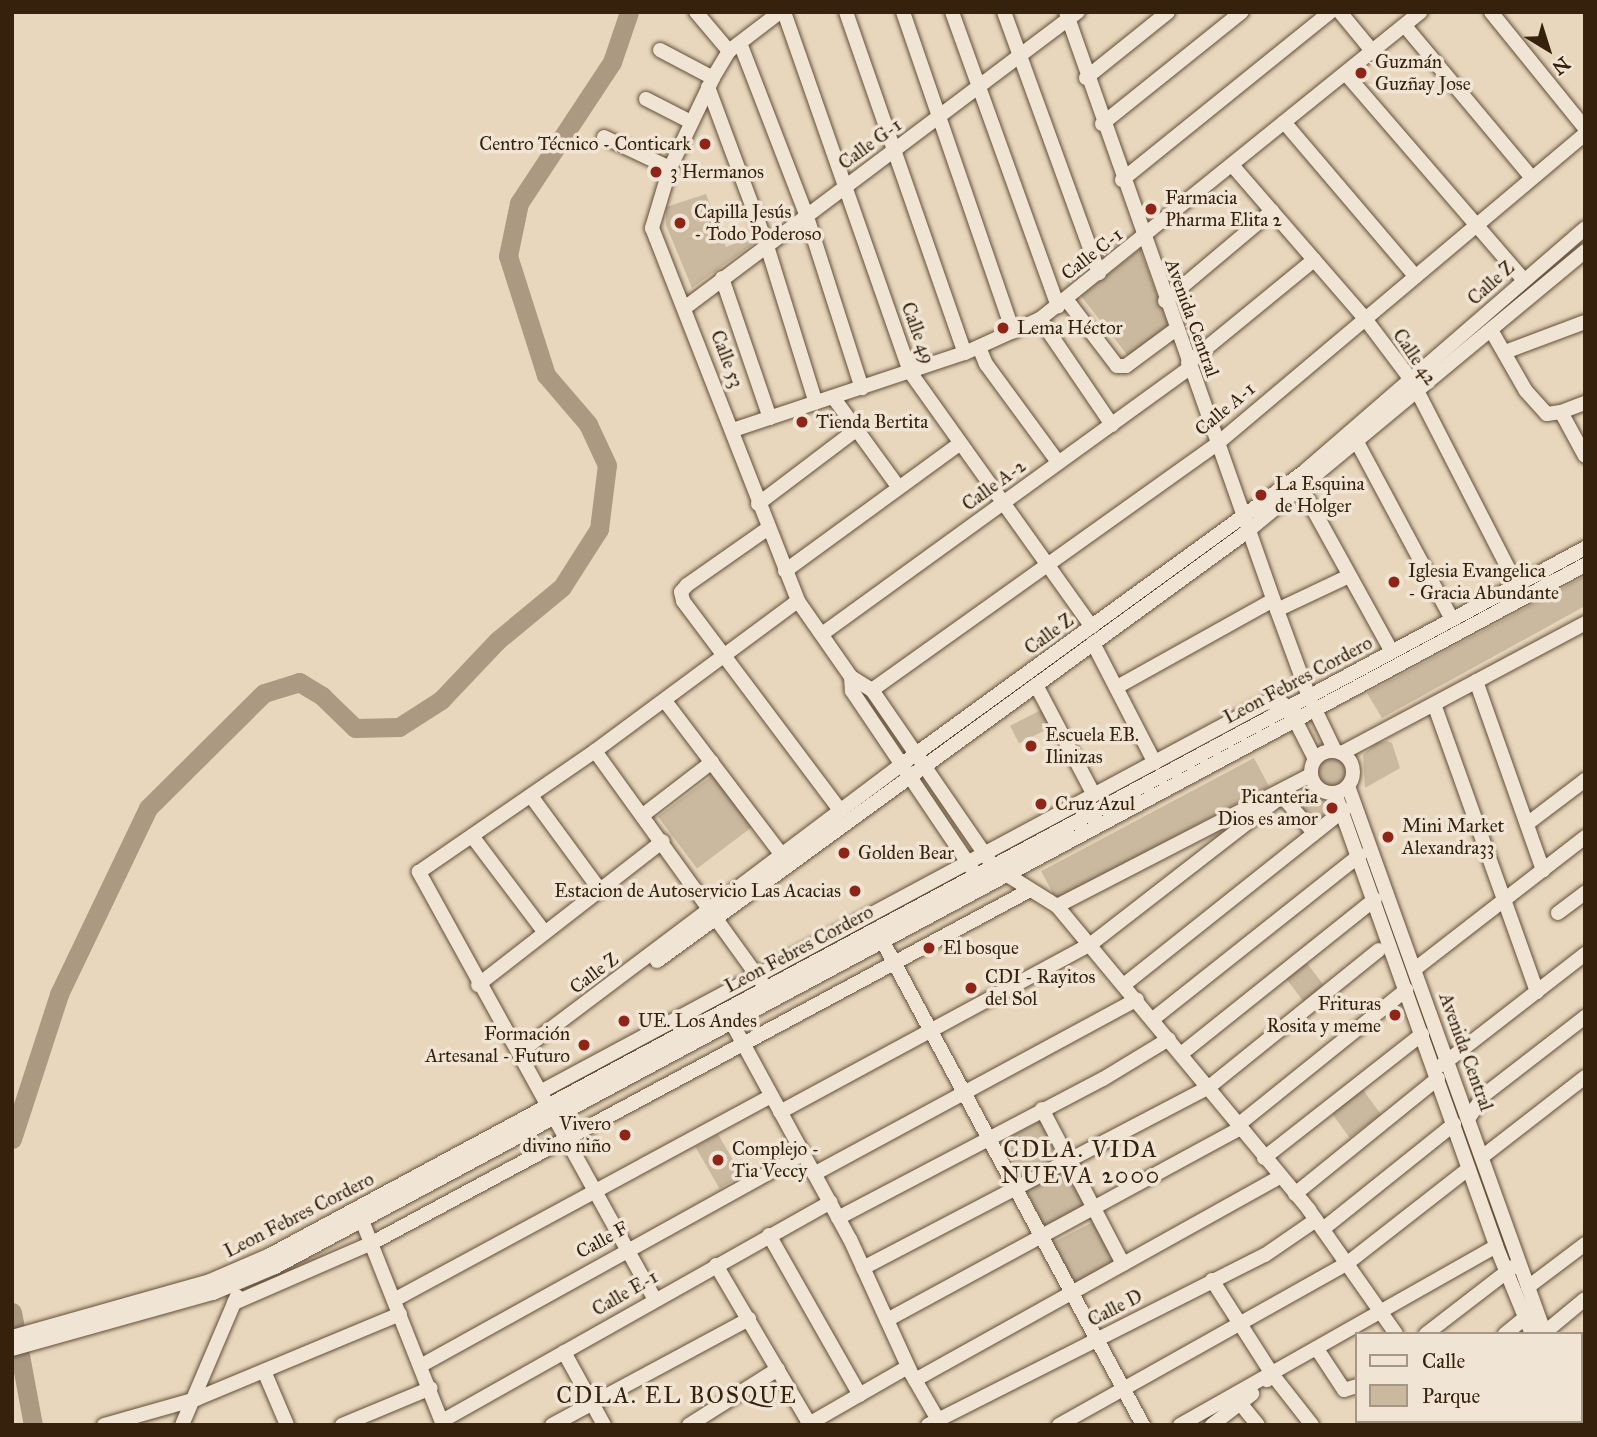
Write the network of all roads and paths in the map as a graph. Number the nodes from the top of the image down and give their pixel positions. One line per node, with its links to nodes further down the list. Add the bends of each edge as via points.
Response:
1 (696, 12): 16 (street)
2 (782, 12): 14 (street); 37 (street, Calle 49)
3 (846, 12): 32 (street)
4 (903, 12): 25 (street)
5 (952, 12): 23 (street)
6 (1004, 12): 19 (street)
7 (1168, 12): 21 (street)
8 (1242, 12): 28 (street)
9 (1330, 12): 36 (street)
10 (1340, 12): 18 (street)
11 (1491, 12): 29 (street)
12 (1418, 13): 15 (street, Calle C-1)
13 (1071, 15): 19 (street, Calle G-1); 21 (street, Avenida Central)
14 (764, 17): 16 (street)
15 (1405, 26): 18 (street, Calle C-1); 35 (street)
16 (734, 47): 22 (street, Calle 53); 39 (street)
17 (660, 50): 22 (street)
18 (1373, 52): 20 (street, Calle C-1)
19 (1019, 57): 23 (street, Calle G-1); 46 (street)
20 (1346, 74): 27 (street, Calle C-1); 40 (street)
21 (1086, 78): 28 (street, Avenida Central)
22 (711, 83): 26 (street, Calle 53); 43 (street)
23 (977, 89): 25 (street, Calle G-1); 51 (street)
24 (646, 99): 26 (street)
25 (939, 117): 32 (street, Calle G-1); 58 (street)
26 (691, 122): 34 (street, Calle 53)
27 (1284, 122): 33 (street, Calle C-1); 47 (street)
28 (1102, 124): 36 (street, Avenida Central)
29 (1585, 128)
30 (1585, 134): 35 (street, Calle A-1)
31 (604, 137): 34 (street)
32 (894, 150): 37 (street, Calle G-1); 61 (street)
33 (1232, 165): 38 (street, Calle 42); 42 (street, Calle C-1)
34 (670, 168): 52 (street, Calle 53, via 652,228)
35 (1532, 178): 40 (street, Calle A-1)
36 (1122, 180): 42 (street, Avenida Central)
37 (847, 184): 39 (street, Calle G-1); 63 (street, Calle 49)
38 (1272, 211): 45 (street, Calle 42); 50 (street)
39 (806, 214): 43 (street, Calle G-1); 64 (street)
40 (1477, 224): 47 (street, Calle A-1); 49 (street)
41 (1585, 228): 49 (street, Calle Z)
42 (1143, 239): 46 (street, Calle C-1); 50 (street, Avenida Central)
43 (767, 246): 48 (street, Calle G-1); 67 (street)
44 (1585, 251): 57 (street, Calle Z)
45 (1314, 260): 53 (street, Calle 42); 62 (street, Calle A-2)
46 (1100, 273): 51 (street, Calle C-1)
47 (1414, 275): 53 (street, Calle A-1)
48 (722, 278): 52 (street, Calle G-1); 70 (street)
49 (1524, 280): 65 (street, Calle Z)
50 (1165, 301): 56 (street, Avenida Central)
51 (1062, 303): 54 (street, Calle C-1); 56 (street, via 1122,367)
52 (686, 307): 72 (street, Calle 53)
53 (1363, 316): 65 (street, Calle 42); 74 (street, Calle A-1)
54 (1040, 319): 58 (street, Calle C-1); 71 (street)
55 (1585, 322): 60 (street)
56 (1176, 329): 62 (street, Avenida Central)
57 (1491, 330): 60 (street); 65 (street, Calle Z)
58 (1013, 331): 59 (street, Calle C-1)
59 (979, 347): 61 (street, Calle C-1); 78 (street, via 986,364)
60 (1505, 352): 69 (street, via 1540,408 1547,414)
61 (965, 353): 63 (street, Calle C-1)
62 (1189, 365): 71 (street, Calle A-2); 74 (street, Avenida Central)
63 (909, 372): 64 (street, Calle C-1); 75 (street, Calle 49)
64 (862, 388): 66 (street, Calle C-1)
65 (1415, 388): 76 (street, Calle Z); 83 (street, Calle Z); 90 (street, Calle 42)
66 (833, 397): 67 (street, Calle C-1); 73 (street)
67 (816, 403): 70 (street, Calle C-1)
68 (1585, 403): 69 (street)
69 (1561, 412): 77 (street)
70 (770, 418): 72 (street, Calle C-1)
71 (1112, 425): 78 (street, Calle A-2)
72 (733, 429): 82 (street, Calle 53)
73 (857, 429): 79 (street); 82 (street)
74 (1218, 443): 83 (street, Avenida Central); 86 (street, Calle A-1)
75 (959, 444): 79 (street); 81 (street, Calle 49)
76 (1358, 444): 80 (street, Calle Z); 93 (street)
77 (1585, 456)
78 (1058, 462): 81 (street, Calle A-2)
79 (899, 488): 88 (street)
80 (1301, 489): 83 (street, Calle Z); 89 (street)
81 (1001, 503): 86 (street, Calle 49); 96 (street, Calle A-2)
82 (758, 504): 84 (street, Calle 53)
83 (1247, 524): 92 (street, Avenida Central); 95 (street, Calle Z); 97 (street, Calle Z)
84 (767, 529): 88 (street, Calle 53); 99 (street, via 681,592 683,601)
85 (1585, 548): 90 (street, Leon Febres Cordero)
86 (1046, 563): 95 (street, Calle 49); 104 (street, Calle A-1)
87 (1585, 565): 90 (street, Leon Febres Cordero)
88 (785, 571): 91 (street, Calle 53)
89 (1349, 576): 92 (street); 98 (street)
90 (1521, 592): 93 (street, Leon Febres Cordero); 106 (street, Leon Febres Cordero)
91 (798, 601): 96 (street, Calle 53); 99 (street)
92 (1275, 605): 103 (street); 106 (street, Avenida Central)
93 (1452, 619): 98 (street, Leon Febres Cordero)
94 (1585, 623): 101 (street)
95 (1092, 627): 113 (street, Calle Z)
96 (822, 634): 100 (street, Calle 53)
97 (1093, 643): 102 (street, Calle Z); 103 (street)
98 (1392, 652): 106 (street, Leon Febres Cordero)
99 (726, 655): 105 (street); 123 (street)
100 (851, 677): 104 (street, Calle 53); 116 (street, Calle 53, via 852,691)
101 (1476, 681): 107 (street); 126 (street)
102 (1036, 685): 113 (street, Calle Z); 122 (street)
103 (1117, 687): 115 (street)
104 (872, 690): 113 (street, Calle 53)
105 (665, 701): 109 (street); 114 (street)
106 (1312, 703): 108 (street, Leon Febres Cordero); 110 (street, Avenida Central)
107 (1434, 704): 110 (street); 142 (street)
108 (1292, 714): 111 (street, via 1279,701 1265,704); 112 (street); 136 (street, Leon Febres Cordero)
109 (595, 751): 121 (street); 125 (street)
110 (1339, 752): 112 (street); 120 (street, via 1353,772)
111 (1182, 756): 115 (street); 118 (street)
112 (1315, 759): 117 (street)
113 (920, 760): 116 (street, Calle Z); 133 (street, Calle 53)
114 (712, 762): 125 (street); 131 (street)
115 (1155, 763): 118 (street)
116 (906, 770): 123 (street, Calle Z); 135 (street, Calle 53); 144 (street, Calle Z)
117 (1311, 775): 120 (street, via 1320,790); 143 (street)
118 (1140, 779): 122 (street, Leon Febres Cordero)
119 (1585, 780): 126 (street)
120 (1342, 789): 124 (street, Avenida Central); 154 (street, Avenida Central)
121 (531, 796): 128 (street); 137 (street)
122 (1089, 803): 133 (street, Leon Febres Cordero)
123 (840, 810): 131 (street, Calle Z)
124 (1344, 810): 127 (street); 132 (street, Avenida Central)
125 (643, 815): 130 (street)
126 (1527, 824): 134 (street)
127 (1314, 833): 150 (street, via 1282,796); 156 (street)
128 (472, 836): 148 (street); 155 (street, via 419,872)
129 (1585, 837): 134 (street)
130 (663, 841): 137 (street); 144 (street)
131 (781, 854): 144 (street, Calle Z)
132 (1360, 855): 141 (street, Avenida Central); 164 (street)
133 (989, 860): 135 (street, Leon Febres Cordero); 136 (street, Calle 53)
134 (1543, 870): 142 (street)
135 (977, 875): 136 (street, Leon Febres Cordero); 140 (street); 149 (street, Leon Febres Cordero)
136 (1004, 877): 138 (street, Calle 53)
137 (600, 890): 148 (street)
138 (1030, 890): 143 (street, Calle 53); 153 (street)
139 (1585, 893): 145 (street)
140 (926, 894): 146 (street); 147 (street, Leon Febres Cordero)
141 (1375, 899): 158 (street, Avenida Central); 170 (street)
142 (1504, 900): 154 (street); 159 (street)
143 (1057, 906): 150 (street, Calle 53)
144 (714, 912): 157 (street); 171 (street, Calle Z)
145 (1559, 913)
146 (875, 914): 147 (street); 157 (street)
147 (872, 931): 157 (street, Leon Febres Cordero)
148 (545, 933): 155 (street)
149 (883, 942): 153 (street); 157 (street, Leon Febres Cordero)
150 (1091, 944): 156 (street, Calle 53); 166 (street)
151 (1379, 950): 175 (street)
152 (1585, 954): 159 (street)
153 (896, 964): 166 (street); 169 (street)
154 (1415, 969): 172 (street, Avenida Central)
155 (478, 985): 171 (street)
156 (1125, 985): 160 (street, Calle 53)
157 (766, 989): 162 (street, Leon Febres Cordero); 162 (street)
158 (1406, 989): 167 (street, Avenida Central); 183 (street)
159 (1537, 992): 172 (street)
160 (1137, 999): 164 (street, Calle 53); 176 (street)
161 (694, 1010): 162 (street); 165 (street); 178 (street)
162 (725, 1010): 165 (street, Leon Febres Cordero); 169 (street); 178 (street, Leon Febres Cordero)
163 (1585, 1017): 181 (street, via 1485,1095)
164 (1153, 1018): 168 (street, Calle 53)
165 (690, 1029): 178 (street, Leon Febres Cordero)
166 (930, 1029): 176 (street); 180 (street)
167 (1422, 1034): 173 (street, Avenida Central); 189 (street)
168 (1169, 1039): 170 (street, Calle 53); 179 (street)
169 (744, 1047): 177 (street); 185 (street)
170 (1181, 1054): 175 (street, Calle 53)
171 (522, 1056): 178 (street)
172 (1448, 1061): 173 (street); 181 (street, Avenida Central)
173 (1436, 1075): 182 (street, Avenida Central); 195 (street)
174 (1585, 1077): 187 (street)
175 (1209, 1087): 183 (street, Calle 53); 188 (street)
176 (961, 1091): 184 (street); 191 (street)
177 (771, 1096): 180 (street); 194 (street)
178 (550, 1104): 185 (street); 199 (street, Leon Febres Cordero); 213 (street, Leon Febres Cordero)
179 (1042, 1109): 184 (street); 188 (street)
180 (780, 1112): 186 (street)
181 (1470, 1116): 187 (street, Avenida Central)
182 (1454, 1124): 190 (street, Avenida Central); 200 (street, Calle D)
183 (1239, 1126): 189 (street, Calle 53); 197 (street)
184 (989, 1138): 193 (street); 198 (street)
185 (568, 1139): 194 (street); 203 (street)
186 (803, 1154): 191 (street); 206 (street, Calle F)
187 (1482, 1157): 208 (street, Avenida Central)
188 (1069, 1158): 193 (street); 197 (street)
189 (1264, 1158): 192 (street, Calle 53)
190 (1468, 1169): 205 (street, Avenida Central); 207 (street)
191 (814, 1174): 196 (street)
192 (1280, 1177): 195 (street, Calle 53); 209 (street)
193 (1015, 1186): 202 (street); 211 (street)
194 (596, 1191): 206 (street); 219 (street)
195 (1294, 1194): 200 (street, Calle 53)
196 (830, 1202): 198 (street); 201 (street, Calle E-1)
197 (1094, 1208): 202 (street); 209 (street)
198 (838, 1218): 211 (street)
199 (363, 1223): 203 (street); 213 (street, Leon Febres Cordero)
200 (1320, 1225): 207 (street, Calle 53); 214 (street, Calle D)
201 (769, 1235): 210 (street, Calle E-1); 246 (street)
202 (1042, 1236): 216 (street); 225 (street)
203 (372, 1243): 219 (street); 220 (street)
204 (1585, 1244): 215 (street)
205 (1496, 1246): 212 (street, Avenida Central); 221 (street)
206 (627, 1248): 217 (street); 238 (street, Calle F)
207 (1349, 1262): 221 (street, Calle 53, via 1373,1296); 226 (street)
208 (1520, 1262): 212 (street); 215 (street, Avenida Central)
209 (1123, 1264): 216 (street)
210 (716, 1265): 217 (street, Calle E-1); 224 (street)
211 (863, 1268): 225 (street)
212 (1507, 1271): 223 (street, Avenida Central); 228 (street)
213 (241, 1274): 220 (street); 233 (street, Leon Febres Cordero)
214 (1212, 1280): 226 (street); 234 (street, Calle D)
215 (1528, 1287): 231 (street, Avenida Central)
216 (1073, 1292): 234 (street); 241 (street)
217 (654, 1298): 237 (street, Calle E-1)
218 (1585, 1298): 232 (street)
219 (394, 1300): 222 (street)
220 (234, 1303): 247 (street)
221 (1377, 1312): 227 (street, Calle 53); 236 (street)
222 (400, 1314): 238 (street); 240 (street)
223 (1526, 1318): 229 (street); 230 (street, Avenida Central)
224 (748, 1319): 239 (street); 248 (street)
225 (887, 1320): 241 (street)
226 (1238, 1325): 242 (street); 245 (street)
227 (1394, 1332)
228 (1429, 1332)
229 (1508, 1332)
230 (1539, 1332)
231 (1540, 1332)
232 (1541, 1332)
233 (23, 1338): 235 (street, Leon Febres Cordero)
234 (1097, 1339): 245 (street); 251 (street, Calle D)
235 (12, 1349)
236 (1317, 1349): 242 (street); 243 (street, via 1344,1390)
237 (564, 1352): 248 (street); 250 (street, Calle E-1)
238 (422, 1365): 244 (street)
239 (778, 1369): 252 (street); 259 (street)
240 (264, 1371): 247 (street); 255 (street)
241 (911, 1373): 246 (street); 251 (street)
242 (1272, 1374): 249 (street); 262 (street); 265 (street)
243 (1356, 1386)
244 (431, 1388): 250 (street); 256 (street)
245 (1123, 1390): 260 (street); 261 (street)
246 (860, 1395): 252 (street)
247 (196, 1399): 253 (street); 254 (street)
248 (593, 1403): 257 (street); 258 (street)
249 (1240, 1403): 263 (street); 264 (street)
250 (443, 1423)
251 (935, 1423)
252 (808, 1424)
253 (104, 1425)
254 (182, 1425)
255 (287, 1425)
256 (342, 1425)
257 (552, 1425)
258 (604, 1425)
259 (690, 1425)
260 (1059, 1425)
261 (1143, 1425)
262 (1180, 1425)
263 (1212, 1425)
264 (1258, 1425)
265 (1312, 1425)

